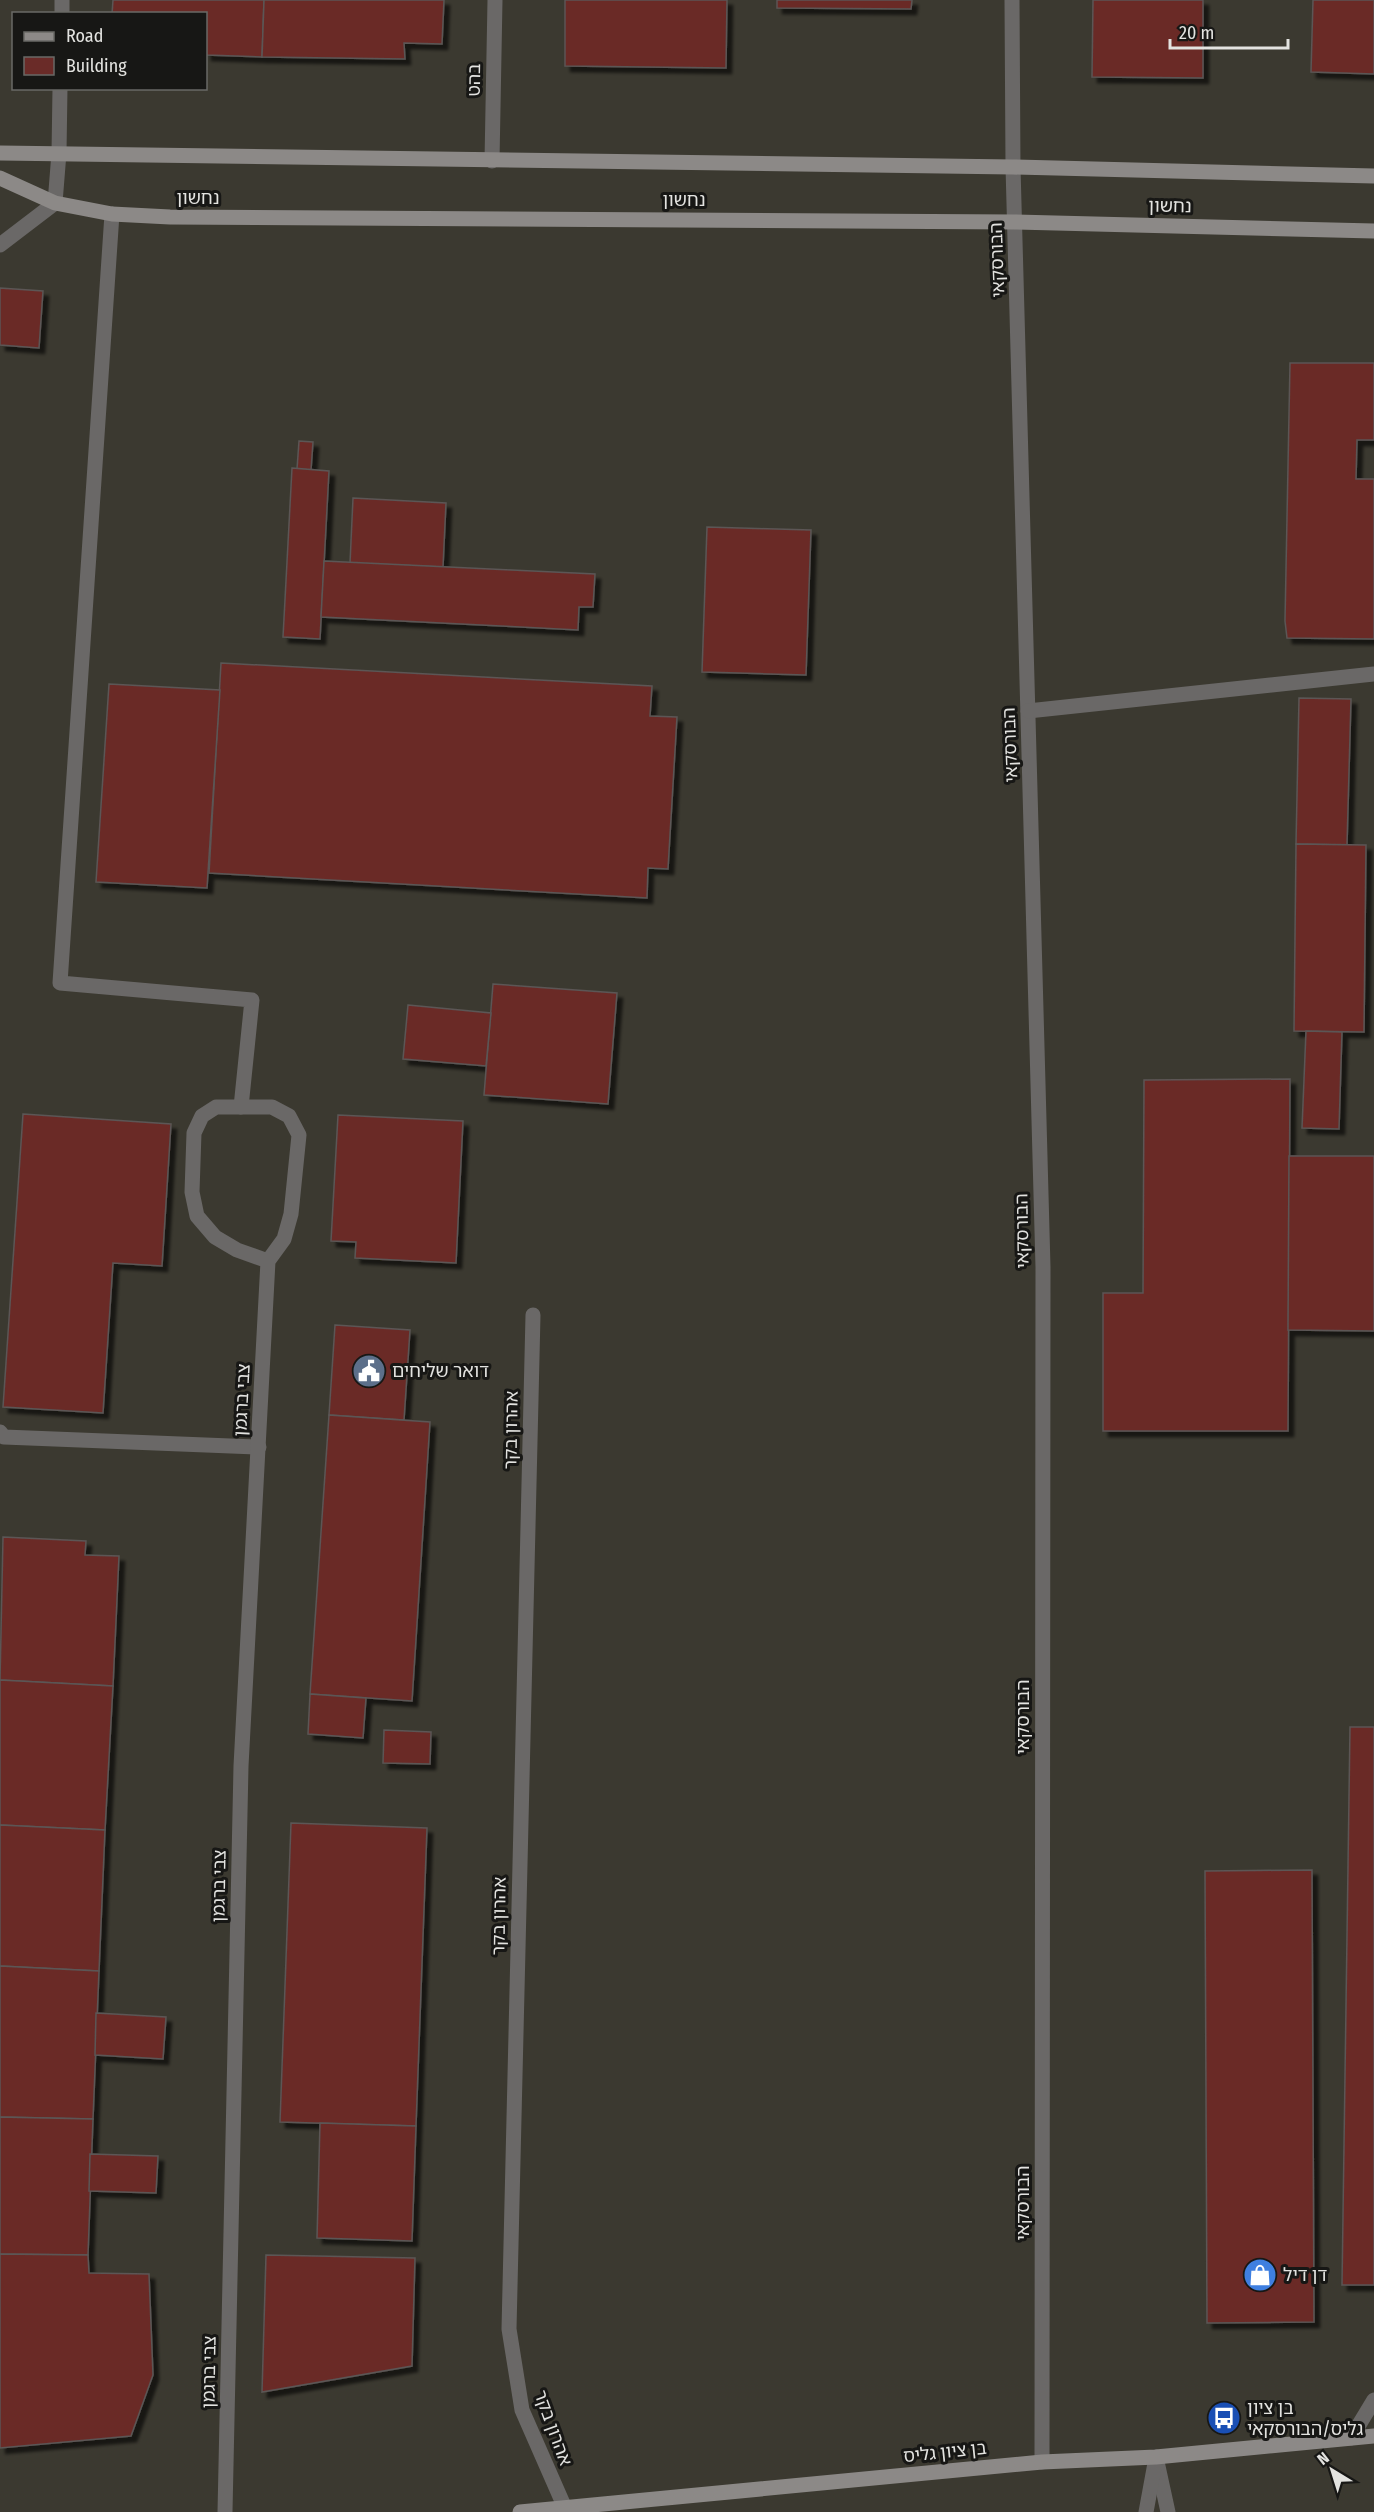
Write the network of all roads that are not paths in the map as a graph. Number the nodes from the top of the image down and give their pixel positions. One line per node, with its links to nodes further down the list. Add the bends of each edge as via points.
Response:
1 (495, 0): 6 (street, בהט)
2 (1012, 0): 7 (street, הבורסקאי)
3 (60, 90): 5 (street)
4 (0, 153): 5 (street, נחשון)
5 (59, 153): 6 (street, נחשון); 10 (street)
6 (492, 161): 7 (street, נחשון)
7 (1013, 167): 8 (street, נחשון); 12 (street, הבורסקאי)
8 (1374, 176)
9 (0, 178): 10 (street, נחשון)
10 (55, 203): 11 (street, נחשון); 14 (street)
11 (112, 214): 12 (street, נחשון); 17 (street, via 60,983 252,1000)
12 (1015, 222): 13 (street, נחשון); 16 (street, הבורסקאי)
13 (1374, 231)
14 (0, 245)
15 (1374, 674): 16 (street)
16 (1028, 711): 26 (street, הבורסקאי, via 1043,1267)
17 (241, 1107): 18 (street, via 273,1107 289,1116 299,1135 291,1214 284,1239); 18 (street, via 216,1107 202,1116 194,1133 192,1192 197,1216 215,1237)
18 (268, 1261): 21 (street, צבי ברגמן)
19 (533, 1315): 27 (street, אהרון בקר, via 509,2329 522,2410)
20 (0, 1432): 21 (street, via 4,1437)
21 (259, 1447): 28 (street, צבי ברגמן, via 242,1766)
22 (1374, 2400): 24 (street)
23 (1374, 2436): 24 (street, בן ציון גליס)
24 (1351, 2438): 25 (street, בן ציון גליס)
25 (1156, 2457): 26 (street, בן ציון גליס); 30 (street); 31 (street)
26 (1042, 2462): 27 (street, בן ציון גליס)
27 (565, 2508): 29 (street, בן ציון גליס)
28 (225, 2512)
29 (520, 2512)
30 (1146, 2512)
31 (1168, 2512)

